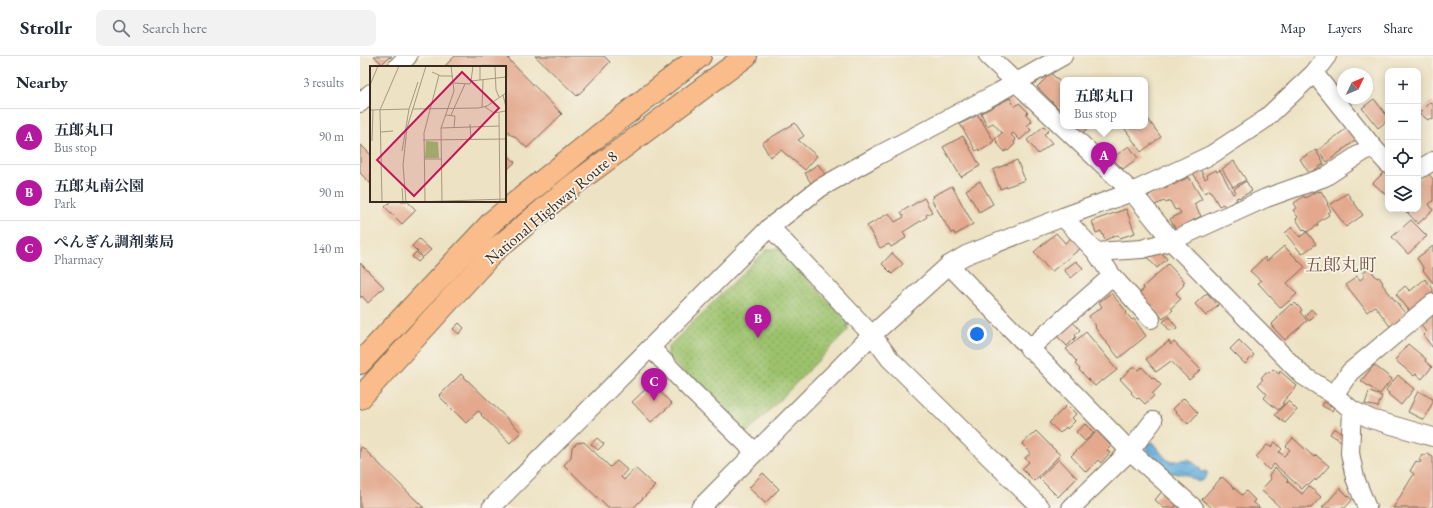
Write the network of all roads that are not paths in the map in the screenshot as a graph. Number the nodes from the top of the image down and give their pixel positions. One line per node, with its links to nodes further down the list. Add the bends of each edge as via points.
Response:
1 (408, 56): 7 (street)
2 (700, 56): 28 (highway, National Highway Route 8, via 493,221)
3 (746, 56): 30 (highway, National Highway Route 8, via 573,185 495,250)
4 (988, 56): 9 (street)
5 (1063, 56): 9 (street)
6 (1327, 56): 8 (street)
7 (398, 66)
8 (1314, 73): 14 (street); 16 (street, via 1264,120 1211,155)
9 (1015, 82): 12 (street); 18 (street, via 820,188)
10 (370, 94): 11 (street)
11 (360, 103)
12 (1060, 124)
13 (1065, 129): 16 (street)
14 (1372, 146): 15 (street); 19 (street, via 1325,177 1266,198)
15 (1385, 161)
16 (1132, 192): 17 (street); 19 (street)
17 (1063, 217): 20 (street); 21 (street)
18 (770, 227): 25 (street); 26 (street)
19 (1171, 241): 20 (street, via 1142,249); 29 (street, via 1302,375)
20 (1096, 252): 22 (street)
21 (949, 265): 25 (street); 27 (street)
22 (1112, 276): 24 (street); 27 (street)
23 (1433, 303): 29 (street, via 1350,372)
24 (1151, 319)
25 (872, 335): 35 (street); 38 (street, via 890,359)
26 (651, 348): 35 (street); 36 (street)
27 (1029, 349): 34 (street)
28 (360, 363)
29 (1334, 395): 31 (street)
30 (360, 398)
31 (1352, 410): 33 (street, via 1371,419); 41 (street, via 1350,453 1355,478)
32 (1153, 421): 34 (street)
33 (1433, 437)
34 (1130, 451): 39 (street); 40 (street)
35 (755, 452): 37 (street)
36 (491, 508)
37 (700, 508)
38 (1041, 508)
39 (1071, 508)
40 (1194, 508)
41 (1367, 508)

